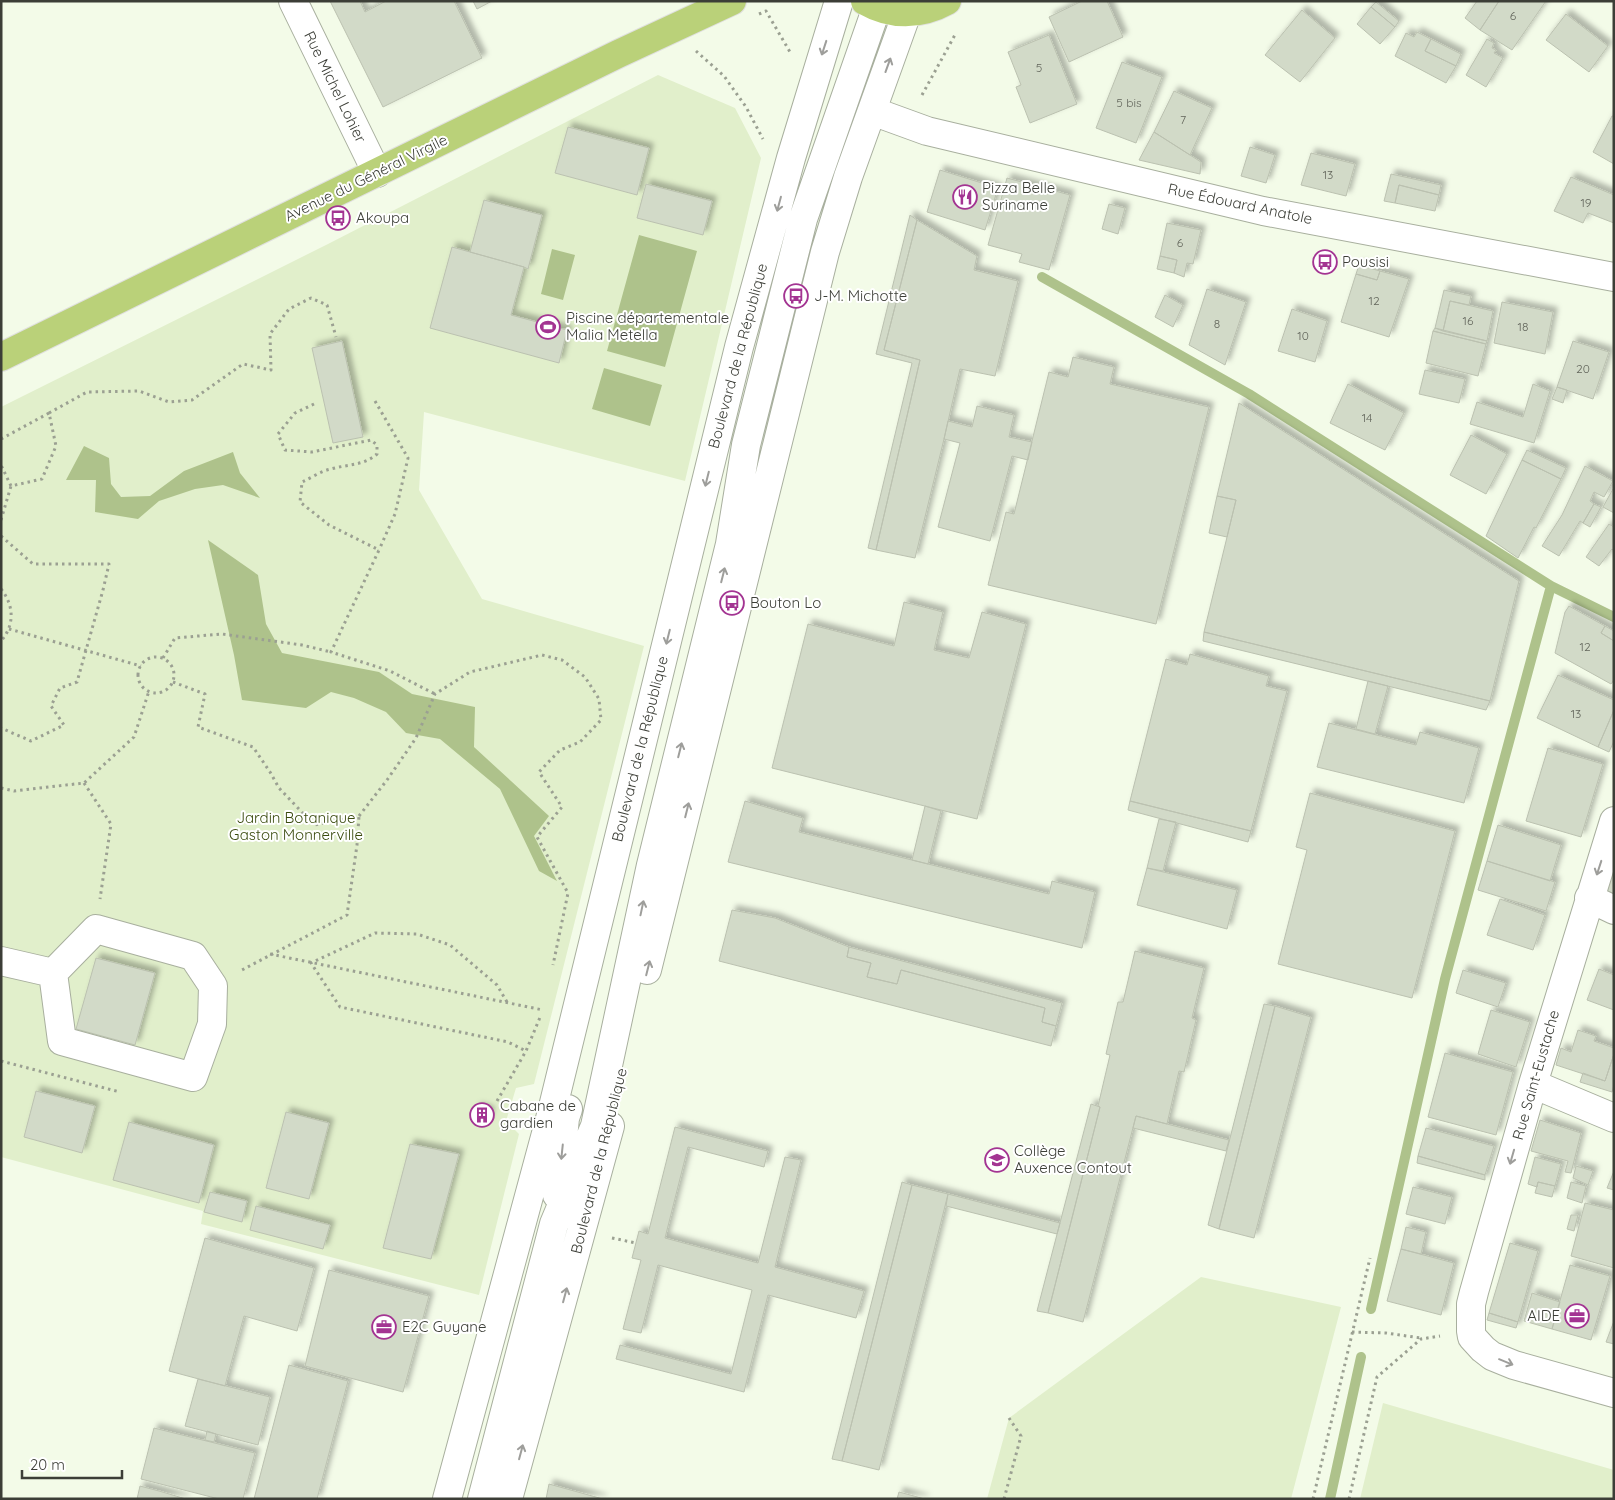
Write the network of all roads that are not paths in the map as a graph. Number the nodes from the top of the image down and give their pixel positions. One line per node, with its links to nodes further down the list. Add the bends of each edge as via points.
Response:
1 (293, 1): 8 (street, Rue Michel Lohier)
2 (732, 1): 8 (main road, Avenue du Général Virgile)
3 (839, 1): 19 (street, Boulevard de la République, one-way to 19, via 791,158 740,347 551,1115)
4 (947, 1): 6 (main road, via 933,9)
5 (873, 3): 6 (main road); 20 (street, via 803,219 746,445 711,538 565,1118 554,1224)
6 (907, 13): 7 (street, Boulevard de la République, one-way to 6)
7 (872, 111): 9 (street, Rue Édouard Anatole, via 927,130 1263,211); 21 (street, Boulevard de la République, one-way to 7, via 609,1130 825,252)
8 (377, 173): 10 (main road, Avenue du Général Virgile)
9 (1614, 277)
10 (1, 357)
11 (1614, 821): 12 (street, Rue Saint-Eustache, one-way to 12)
12 (1589, 898): 13 (street); 16 (street, Rue Saint-Eustache)
13 (1614, 910)
14 (1, 961): 15 (street)
15 (54, 973): 15 (street, via 96,929 193,956 212,986 212,1024 193,1077 62,1041)
16 (1533, 1084): 17 (street); 18 (street, Rue Saint-Eustache, one-way to 18, via 1474,1292 1471,1331 1477,1343 1492,1356)
17 (1614, 1118)
18 (1614, 1393)
19 (447, 1499)
20 (482, 1499)
21 (508, 1499)

